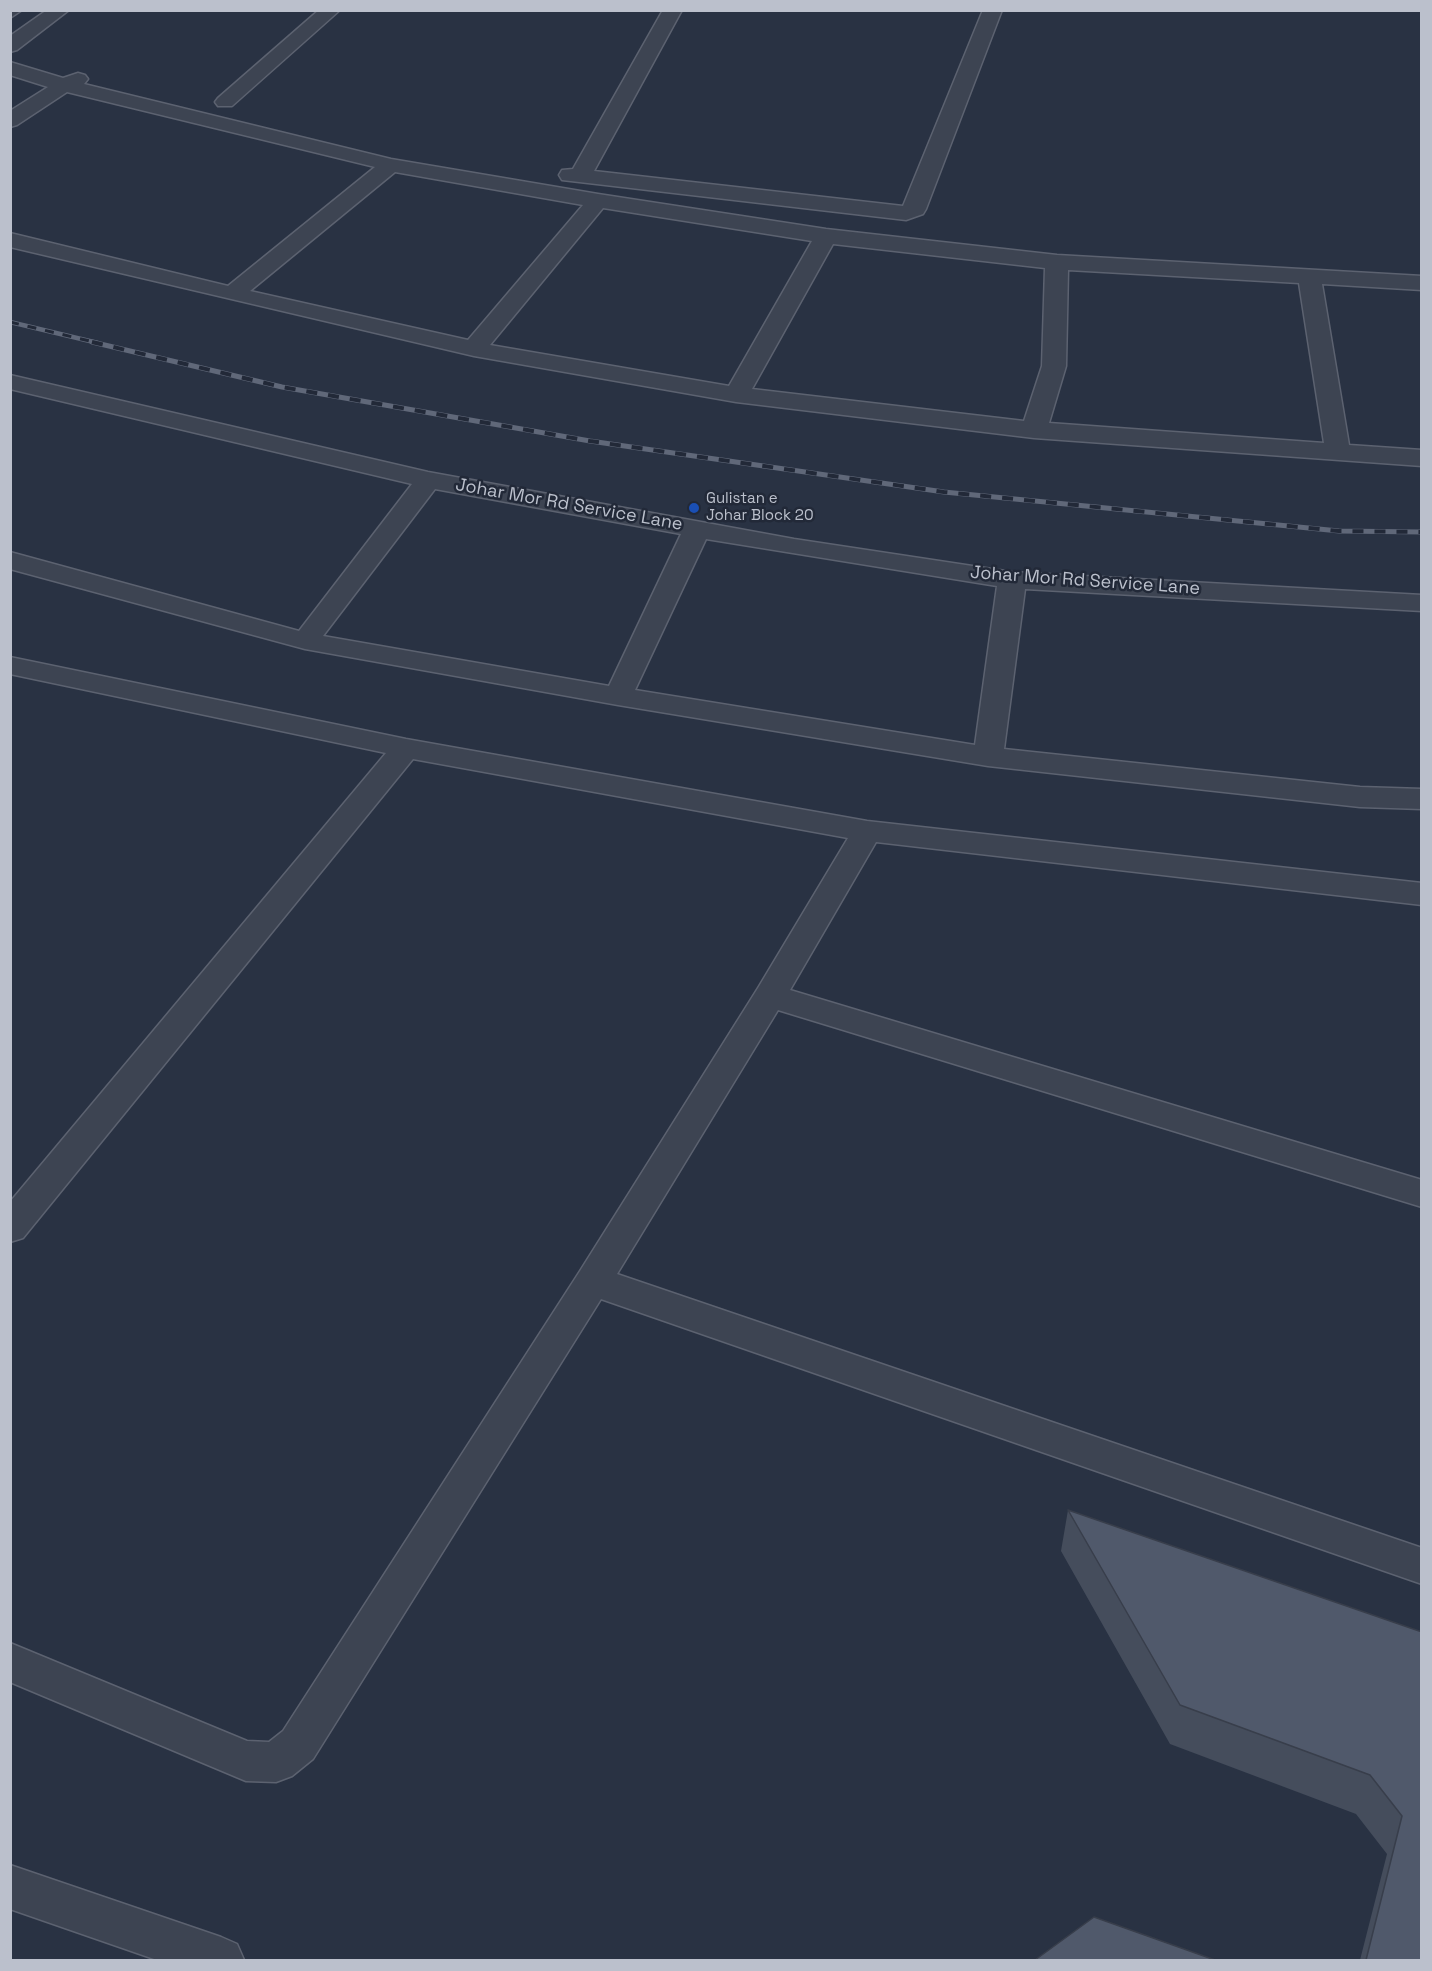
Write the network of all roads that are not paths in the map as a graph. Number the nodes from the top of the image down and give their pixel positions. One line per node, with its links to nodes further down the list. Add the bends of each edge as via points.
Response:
1 (60, 10): 5 (street)
2 (331, 10): 10 (street)
3 (672, 10): 15 (street)
4 (993, 10): 15 (street, via 915,209 906,213)
5 (10, 46)
6 (10, 69): 7 (street)
7 (64, 85): 8 (street, via 95,73); 12 (street); 14 (street)
8 (182, 93)
9 (203, 97): 10 (street)
10 (225, 102): 11 (street)
11 (247, 108)
12 (10, 121)
13 (380, 141): 15 (street)
14 (391, 165): 16 (street); 22 (street)
15 (580, 176)
16 (598, 201): 17 (street); 23 (street)
17 (826, 236): 19 (street); 25 (street)
18 (10, 240): 22 (street)
19 (1057, 262): 20 (street); 26 (street, via 1054,366)
20 (1310, 279): 21 (street); 27 (street)
21 (1422, 284)
22 (232, 294): 23 (street)
23 (474, 349): 25 (street)
24 (10, 382): 29 (street, Johar Mor Rd Service Lane)
25 (736, 395): 26 (street)
26 (1034, 430): 27 (street)
27 (1338, 453): 28 (street)
28 (1422, 458)
29 (428, 480): 30 (street, Johar Mor Rd Service Lane); 34 (street)
30 (697, 529): 32 (street, Johar Mor Rd Service Lane); 36 (street)
31 (10, 560): 34 (street)
32 (1012, 580): 33 (street, Johar Mor Rd Service Lane); 38 (street)
33 (1422, 603)
34 (305, 641): 36 (street)
35 (10, 665): 37 (street)
36 (618, 696): 38 (street)
37 (406, 748): 40 (street); 44 (street)
38 (988, 757): 39 (street, via 1360,797)
39 (1422, 800)
40 (867, 831): 41 (street); 42 (street)
41 (1422, 894)
42 (770, 996): 43 (street); 45 (street)
43 (1422, 1194)
44 (10, 1228)
45 (593, 1281): 46 (street); 47 (street, via 298,1745 276,1762 246,1761)
46 (1422, 1566)
47 (10, 1662)
48 (10, 1887): 49 (street)
49 (221, 1960)

